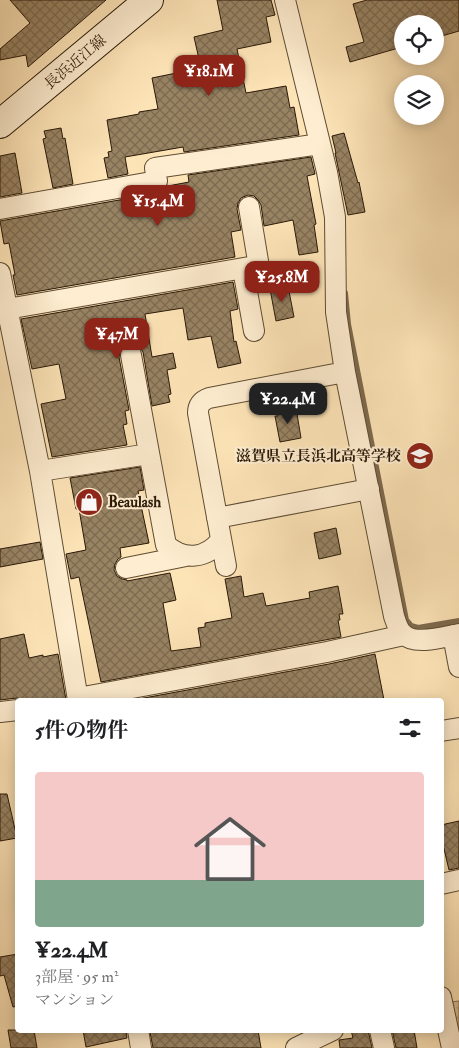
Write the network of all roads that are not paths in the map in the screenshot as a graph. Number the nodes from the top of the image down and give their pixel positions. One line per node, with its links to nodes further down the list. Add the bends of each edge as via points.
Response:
1 (150, 0): 3 (main road, 長浜近江線)
2 (285, 0): 4 (street)
3 (0, 124)
4 (320, 144): 6 (street, via 155,168 157,181); 12 (street, via 335,217 336,312)
5 (249, 207): 7 (street, via 258,261 255,266)
6 (0, 209)
7 (243, 268): 9 (street); 10 (street)
8 (0, 273): 9 (street)
9 (7, 309): 14 (street)
10 (254, 331)
11 (131, 356): 13 (street)
12 (345, 372): 15 (street); 16 (street, via 209,398 199,405)
13 (149, 454): 14 (street); 18 (street, via 166,545)
14 (40, 471): 24 (street)
15 (369, 489): 16 (street); 22 (street, via 394,616)
16 (217, 518): 17 (street)
17 (221, 540): 18 (street, via 203,554); 19 (street)
18 (186, 556): 20 (street)
19 (226, 566)
20 (126, 568)
21 (456, 634): 22 (street, via 426,640 410,639); 23 (street)
22 (404, 635): 25 (street)
23 (459, 667)
24 (78, 698)
25 (83, 698)
26 (15, 710): 27 (street)
27 (0, 712)
28 (459, 728): 29 (street)
29 (444, 730)
30 (459, 880): 31 (street)
31 (444, 883)
32 (459, 992): 33 (street)
33 (444, 996)
34 (444, 1011): 41 (street)
35 (138, 1033): 38 (street)
36 (327, 1033): 39 (street)
37 (381, 1033): 40 (street)
38 (140, 1048)
39 (296, 1048)
40 (384, 1048)
41 (452, 1048)

